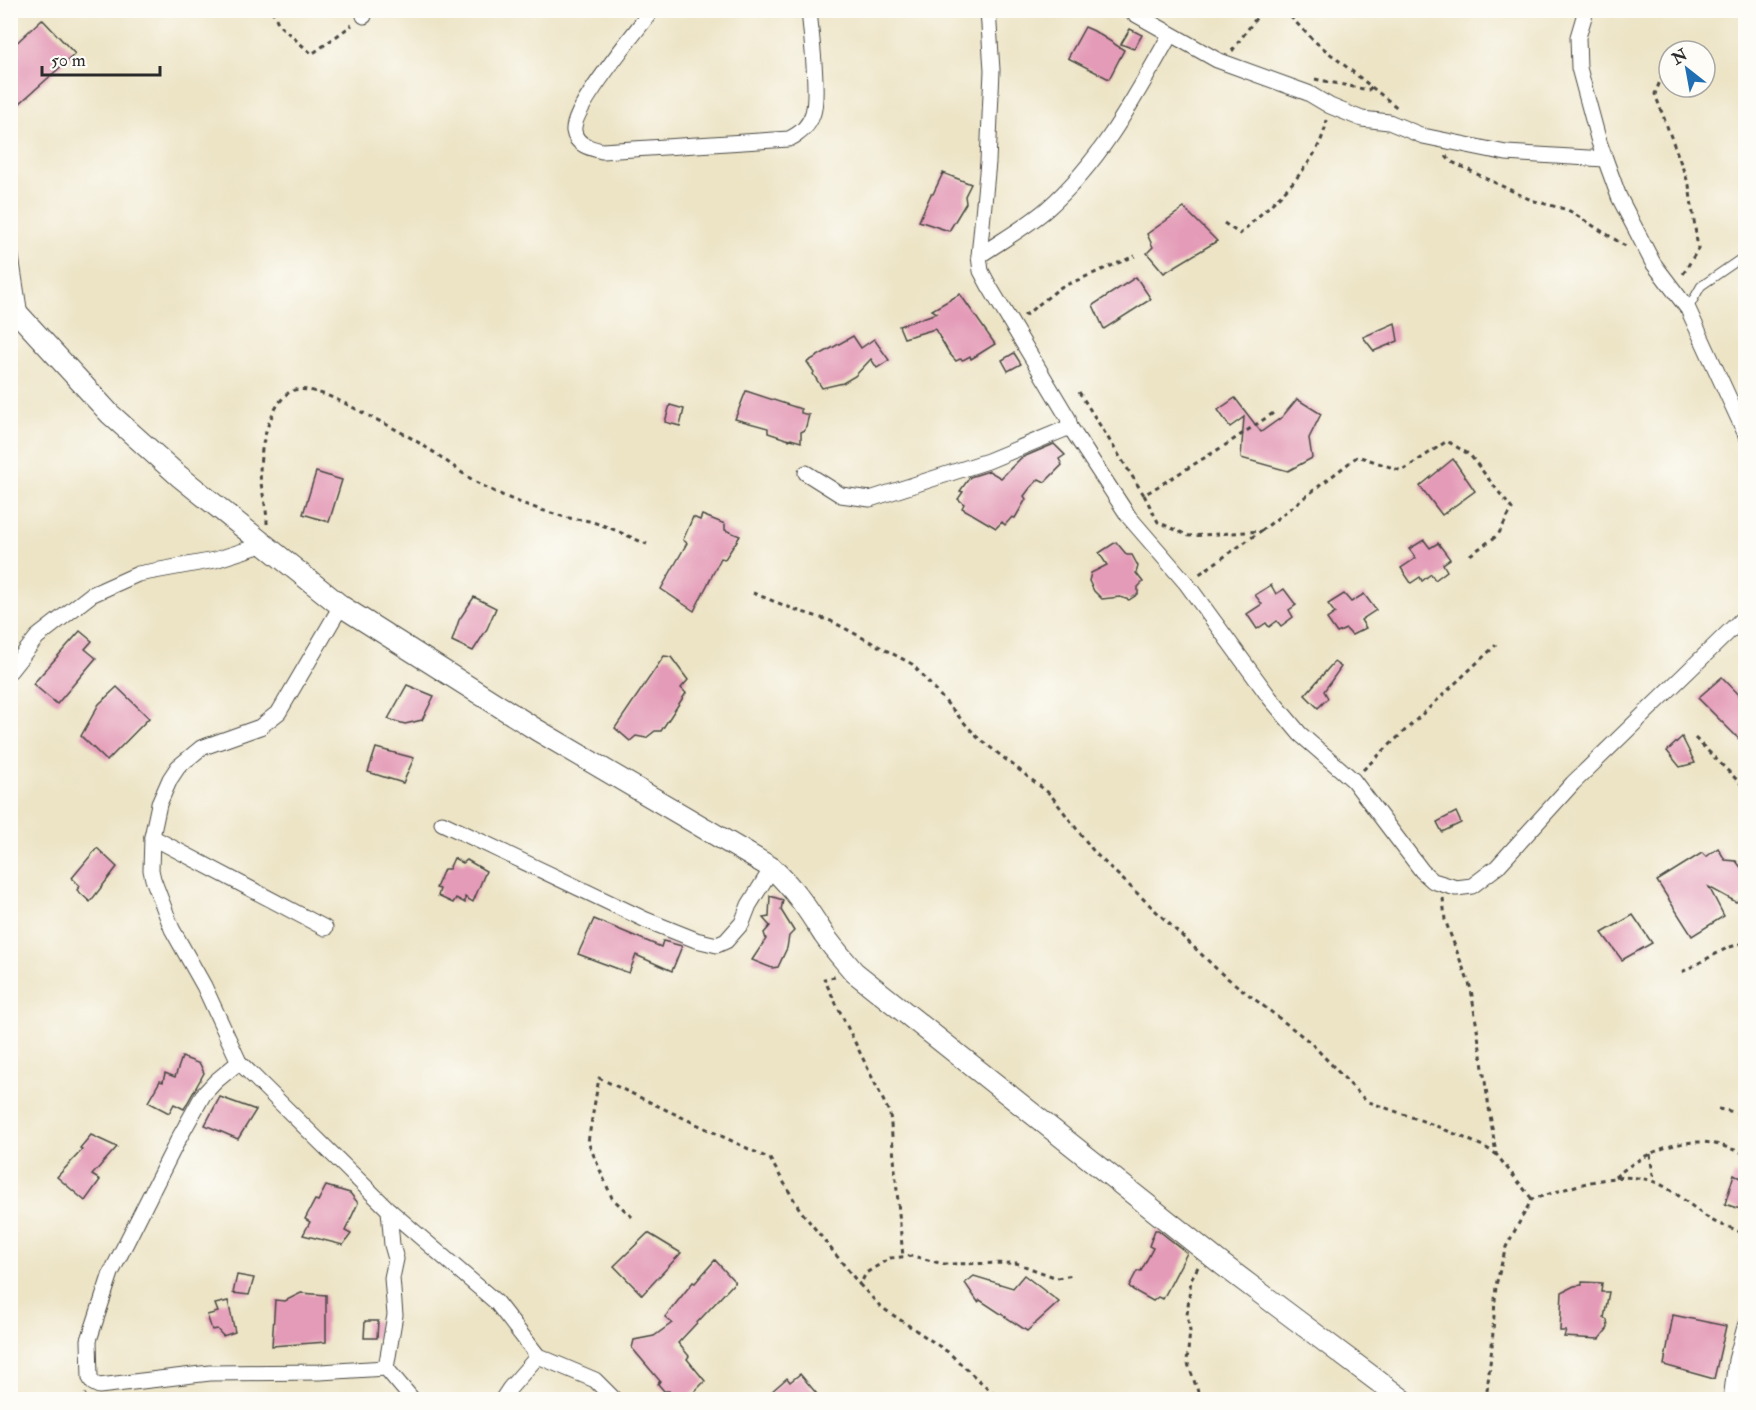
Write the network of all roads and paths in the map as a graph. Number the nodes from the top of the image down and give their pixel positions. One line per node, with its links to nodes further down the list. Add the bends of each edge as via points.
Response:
1 (272, 10): 9 (path, via 279,25 312,54)
2 (652, 10): 3 (street, via 574,120 574,133 585,147 602,151 789,139 798,135 813,112)
3 (809, 10)
4 (988, 10): 20 (street, via 992,70)
5 (1128, 10): 10 (street)
6 (1262, 10): 11 (path)
7 (1284, 10): 14 (path, via 1313,40)
8 (1586, 10): 16 (street, via 1578,37 1579,68)
9 (365, 13)
10 (1170, 34): 11 (street); 20 (street, via 1113,134 1083,174 1045,211)
11 (1224, 62): 13 (street, via 1308,93)
12 (1657, 89): 23 (path, via 1655,94 1689,185 1698,249)
13 (1330, 106): 15 (street); 17 (path, via 1325,131 1309,165 1240,234)
14 (1401, 110)
15 (1423, 136): 16 (street, via 1506,153); 22 (path, via 1450,161 1531,200 1568,210)
16 (1605, 159): 22 (street, via 1619,197)
17 (1224, 223)
18 (10, 250): 25 (street)
19 (1746, 255): 24 (lane, via 1701,286)
20 (979, 256): 26 (street, via 981,271)
21 (1135, 256): 26 (path, via 1061,287)
22 (1653, 263): 23 (street)
23 (1674, 291): 24 (street)
24 (1688, 309): 30 (street)
25 (15, 310): 34 (street, via 110,414 178,476)
26 (1012, 327): 29 (street)
27 (1079, 392): 32 (path)
28 (1275, 412): 32 (path)
29 (1070, 426): 31 (street, via 988,461 870,499 842,495); 37 (street, via 1129,517)
30 (1746, 435)
31 (807, 474)
32 (1144, 495): 33 (path, via 1158,522 1189,536)
33 (1261, 531): 36 (path, via 1358,456 1402,471 1447,441 1470,455 1512,509 1498,534); 37 (path)
34 (265, 544): 35 (path, via 267,509 260,483 265,436 272,412 288,392 300,388 315,391 397,430 476,482 530,506 591,521); 39 (street); 42 (street, via 215,560 138,574 91,595 38,637)
35 (647, 544)
36 (1470, 555)
37 (1186, 584): 44 (street, via 1300,734)
38 (753, 592): 57 (path, via 831,621 912,664 977,737 1050,794 1103,861 1222,974 1310,1041 1366,1101 1434,1125)
39 (341, 606): 47 (street, via 279,712 260,727 201,748 178,767 159,804); 48 (street, via 537,730)
40 (1746, 615): 49 (street, via 1573,783 1497,867 1472,886)
41 (1496, 645): 44 (path)
42 (10, 670)
43 (1695, 738): 45 (path)
44 (1353, 780): 49 (street, via 1422,871)
45 (1746, 789)
46 (442, 823): 48 (street, via 646,920 717,945 742,923 748,905)
47 (152, 837): 50 (street); 54 (street, via 151,870 172,929)
48 (772, 868): 52 (street, via 787,882)
49 (1441, 885): 57 (path, via 1445,920 1471,989)
50 (325, 928)
51 (1746, 942): 53 (path)
52 (854, 972): 68 (path, via 824,979 890,1114); 80 (street, via 1223,1265)
53 (1682, 972)
54 (239, 1062): 63 (street); 74 (street, via 203,1095 111,1273 89,1340 90,1378 99,1386 210,1373)
55 (1718, 1108): 56 (path)
56 (1746, 1114)
57 (1496, 1154): 62 (path)
58 (1650, 1154): 59 (path, via 1671,1145 1702,1141); 60 (path); 61 (path)
59 (1746, 1154)
60 (1613, 1178): 61 (path); 62 (path)
61 (1654, 1182): 66 (path, via 1713,1221)
62 (1532, 1199): 81 (path, via 1506,1247 1496,1285)
63 (389, 1210): 73 (street, via 496,1302); 74 (street, via 396,1259 392,1278 395,1315)
64 (632, 1217): 71 (path, via 612,1198 588,1142 599,1078 770,1160 800,1210)
65 (1746, 1226): 66 (path)
66 (1741, 1232): 67 (path)
67 (1746, 1237)
68 (903, 1257): 70 (path, via 943,1264 1016,1263 1057,1278); 71 (path, via 890,1258 866,1273)
69 (1198, 1267): 79 (path, via 1191,1279 1187,1361)
70 (1073, 1275)
71 (860, 1285): 78 (path, via 881,1307 948,1352)
72 (1746, 1323): 82 (street)
73 (538, 1356): 76 (street); 77 (street, via 595,1380)
74 (386, 1368): 75 (street)
75 (413, 1400)
76 (502, 1400)
77 (615, 1400)
78 (1002, 1400)
79 (1201, 1400)
80 (1402, 1400)
81 (1486, 1400)
82 (1731, 1400)

